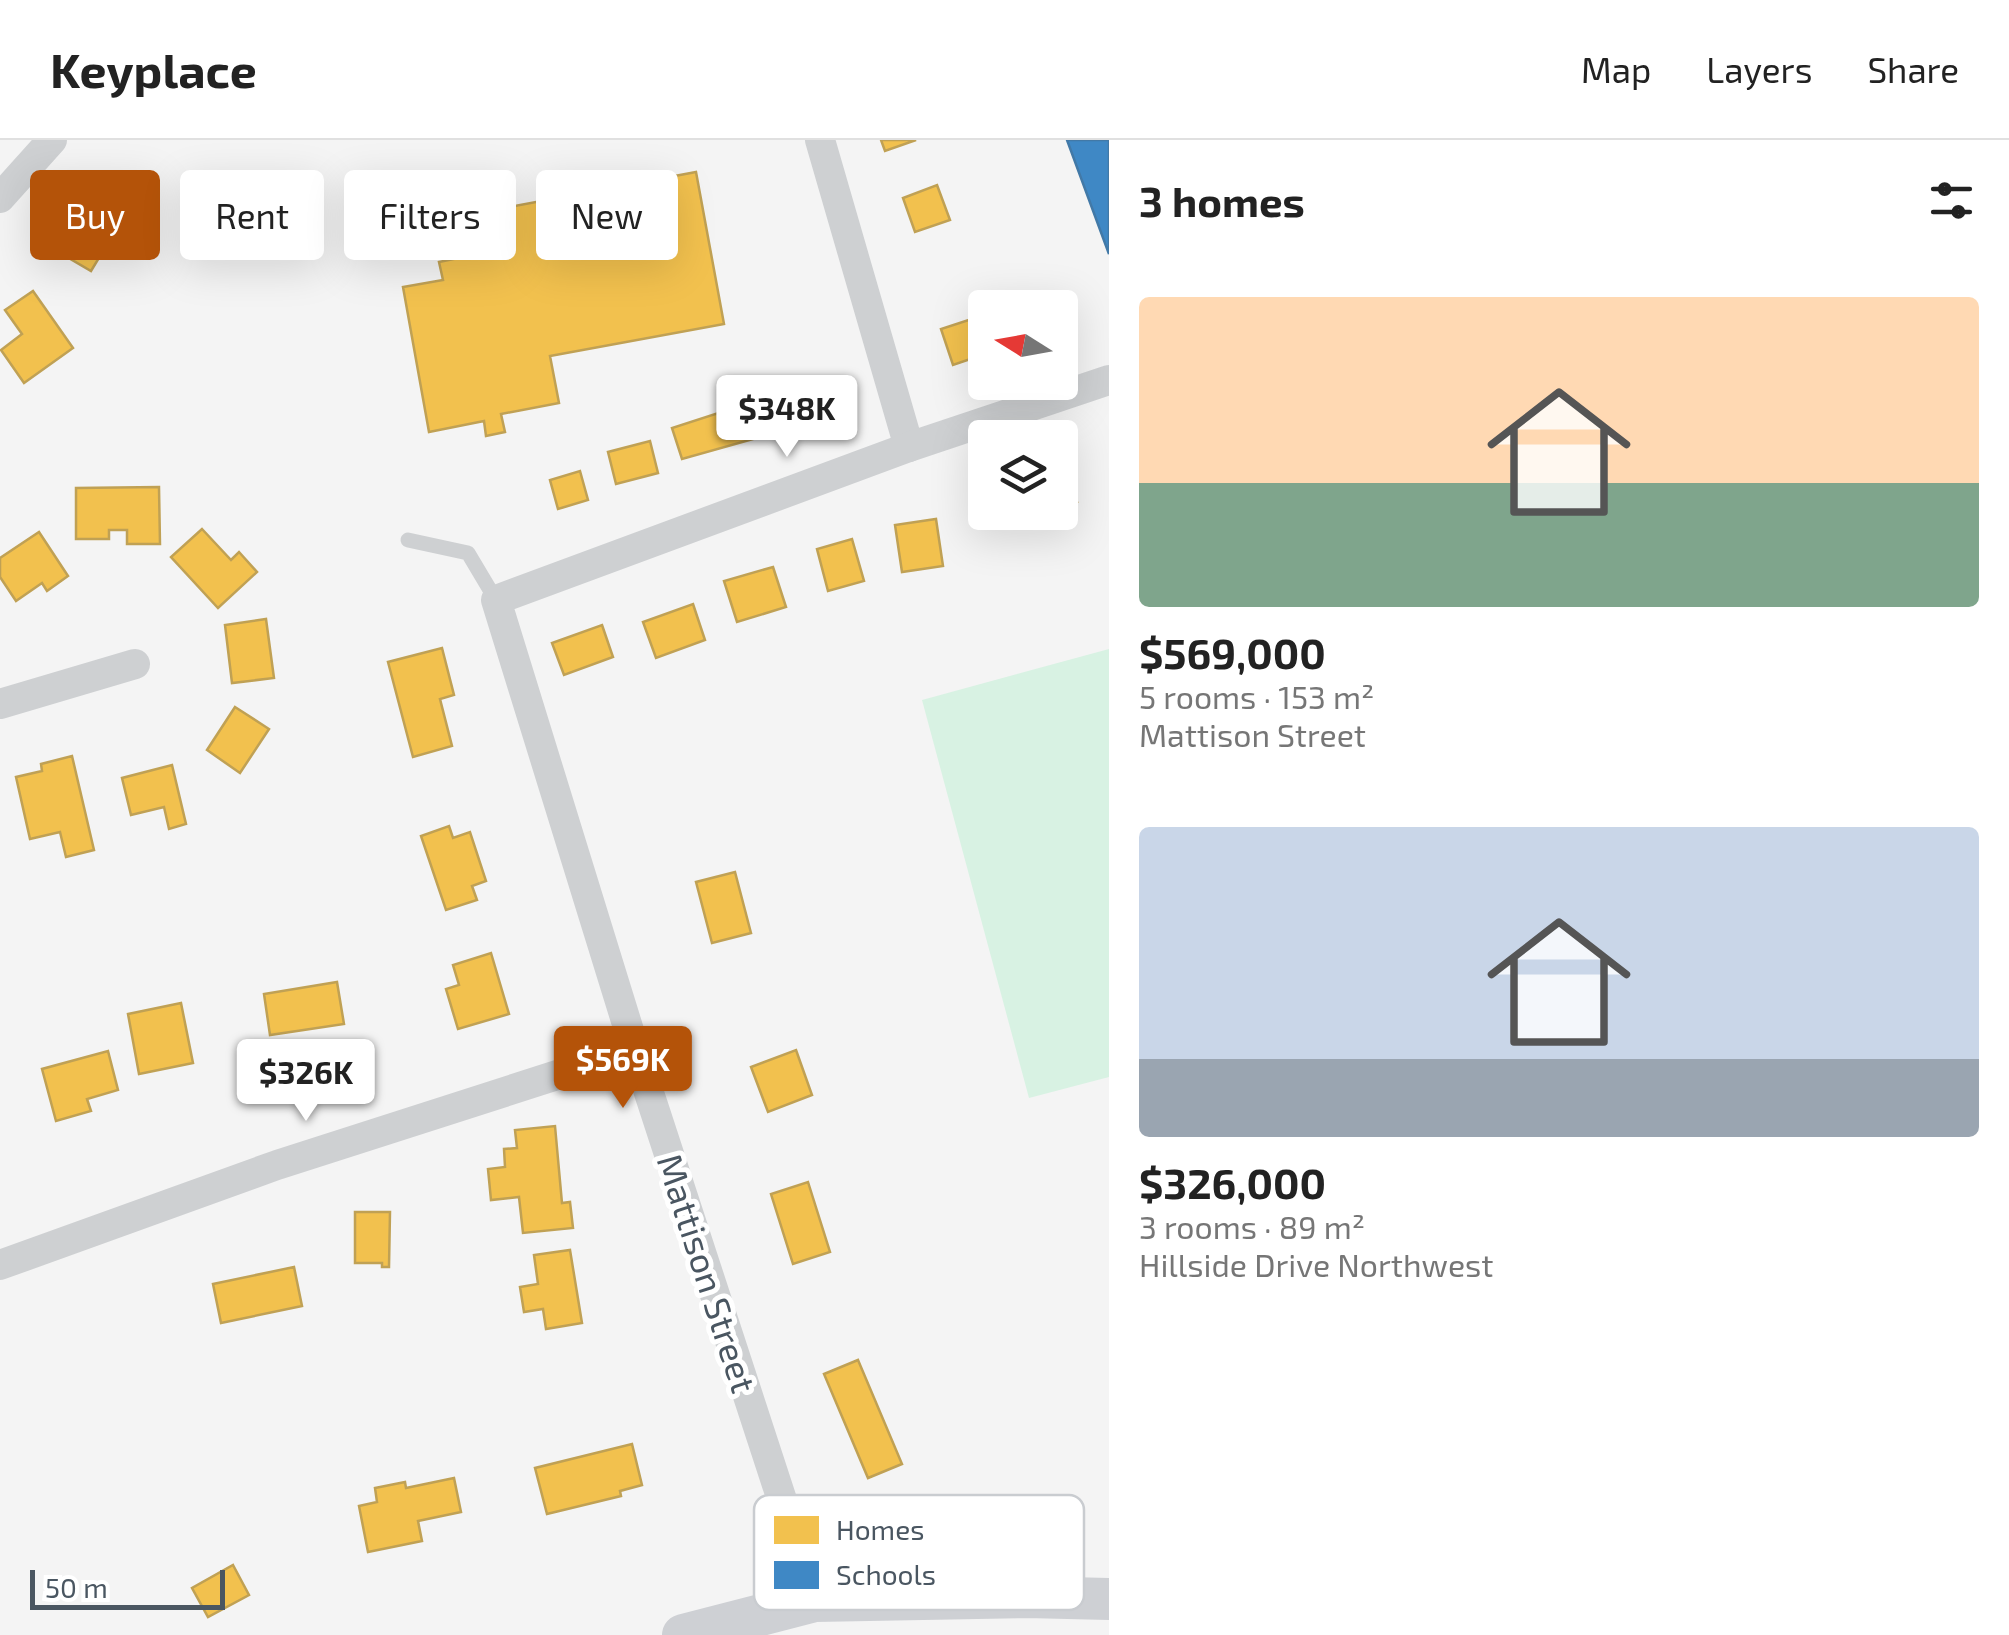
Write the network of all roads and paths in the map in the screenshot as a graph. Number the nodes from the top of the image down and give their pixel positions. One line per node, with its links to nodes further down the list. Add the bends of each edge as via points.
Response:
1 (52, 140): 3 (street)
2 (820, 140): 5 (street)
3 (0, 198)
4 (1105, 380): 5 (street)
5 (909, 448): 7 (street)
6 (408, 540): 7 (lane, via 468,553)
7 (496, 600): 10 (street, Mattison Street)
8 (135, 664): 9 (street)
9 (0, 704)
10 (635, 1050): 11 (street, via 277,1165); 12 (street, Mattison Street)
11 (0, 1265)
12 (781, 1495)
13 (1084, 1598): 14 (main road)
14 (1109, 1599)
15 (784, 1610): 16 (main road)
16 (683, 1635)

